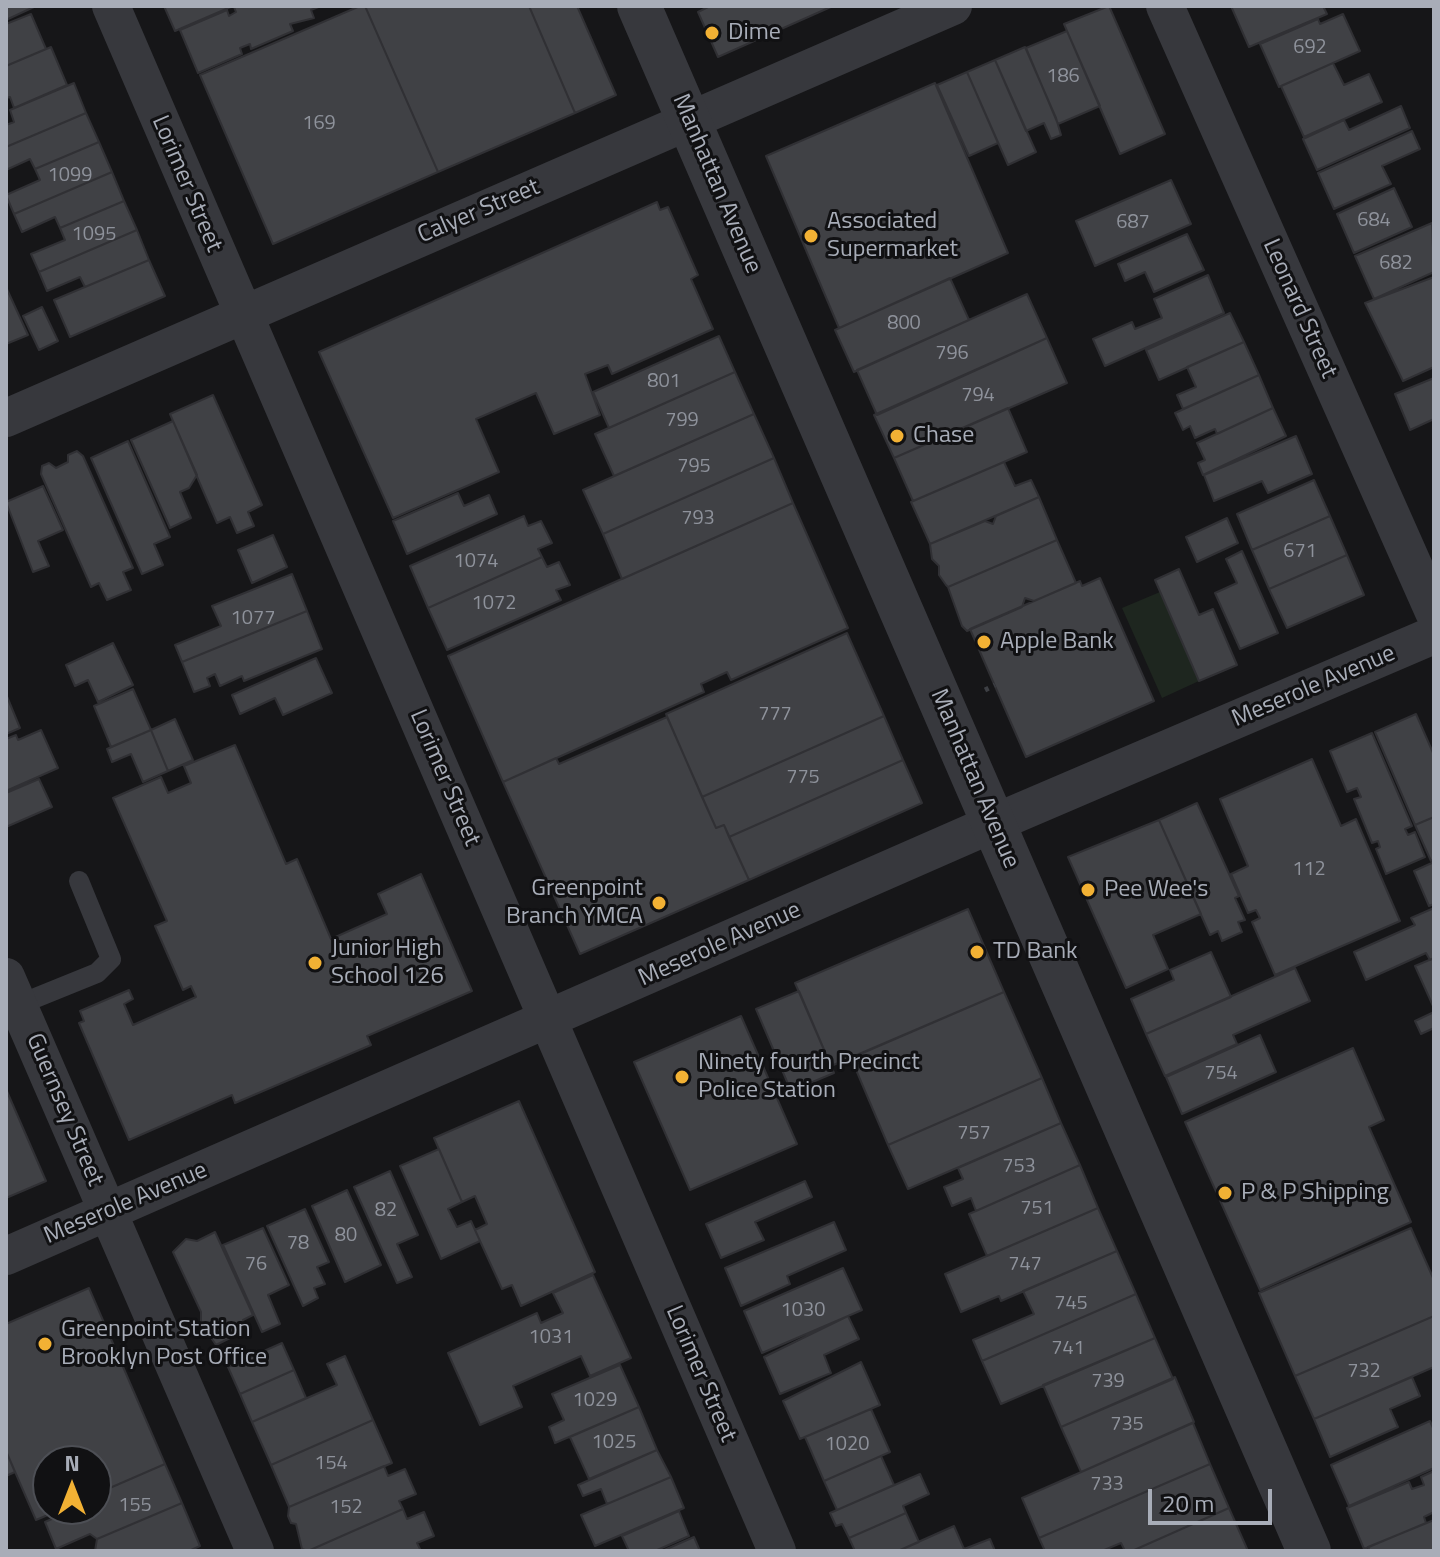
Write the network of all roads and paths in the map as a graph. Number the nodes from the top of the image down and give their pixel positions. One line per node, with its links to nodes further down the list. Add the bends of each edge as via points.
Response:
1 (111, 6): 6 (street, Lorimer Street)
2 (639, 6): 5 (street, Manhattan Avenue)
3 (953, 6): 5 (street, Calyer Street)
4 (1165, 6): 8 (street, Leonard Street)
5 (689, 122): 6 (street, Calyer Street); 12 (street, Manhattan Avenue)
6 (242, 313): 7 (street, Calyer Street); 15 (street, Lorimer Street)
7 (6, 418)
8 (1434, 612)
9 (1434, 635): 12 (street, Meserole Avenue)
10 (995, 685): 11 (path)
11 (985, 690)
12 (992, 824): 15 (street, Meserole Avenue); 20 (street, Manhattan Avenue)
13 (79, 881): 14 (lane, via 111,959 97,973)
14 (12, 991): 16 (street, Guernsey Street)
15 (548, 1021): 16 (street, Meserole Avenue); 19 (street, Lorimer Street)
16 (108, 1212): 17 (street, Meserole Avenue); 18 (street, Guernsey Street)
17 (6, 1256)
18 (255, 1551)
19 (777, 1551)
20 (1309, 1551)

